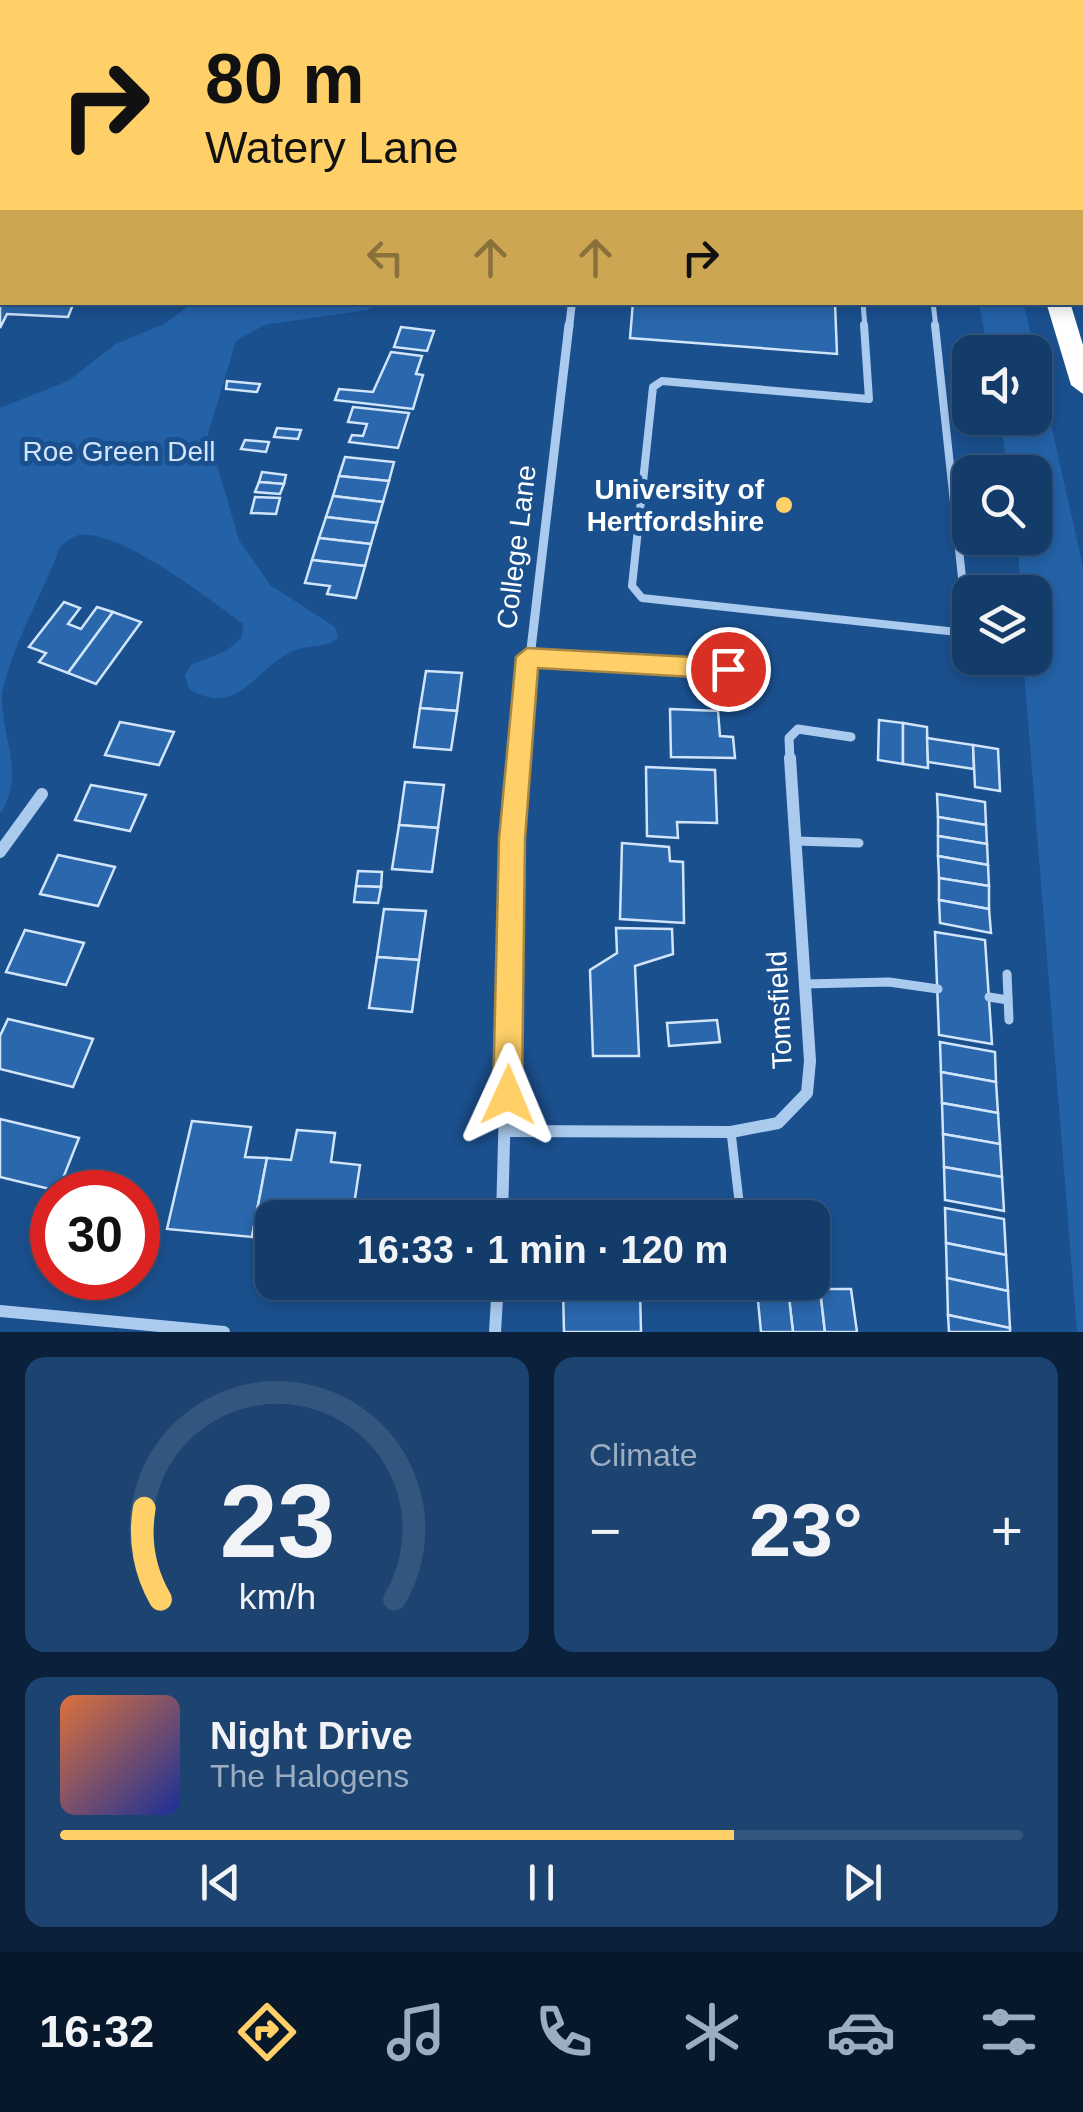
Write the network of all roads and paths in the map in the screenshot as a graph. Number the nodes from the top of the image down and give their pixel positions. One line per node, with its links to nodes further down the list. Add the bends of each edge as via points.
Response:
1 (572, 305): 6 (street, College Lane)
2 (864, 305): 3 (lane, via 869,399 662,381 653,387 632,586 642,598 958,632 967,624)
3 (932, 305)
4 (1059, 305): 5 (highway)
5 (1083, 385)
6 (527, 657): 7 (lane); 19 (street, College Lane, via 512,839)
7 (763, 671)
8 (851, 737): 10 (street, Tomsfield, via 798,730 788,738)
9 (42, 794): 12 (street)
10 (792, 841): 11 (lane); 14 (street, Tomsfield)
11 (859, 843)
12 (0, 852)
13 (1007, 974): 17 (lane)
14 (804, 984): 15 (lane, via 889,982); 20 (street, Tomsfield, via 807,1093 778,1123)
15 (938, 989)
16 (989, 997): 17 (lane)
17 (1008, 1000): 18 (lane)
18 (1010, 1020)
19 (507, 1131): 20 (street, Tomsfield); 21 (street, College Lane)
20 (731, 1132): 22 (lane)
21 (503, 1200)
22 (739, 1200)
23 (497, 1300): 26 (street)
24 (0, 1311): 25 (street)
25 (224, 1332)
26 (495, 1332)

